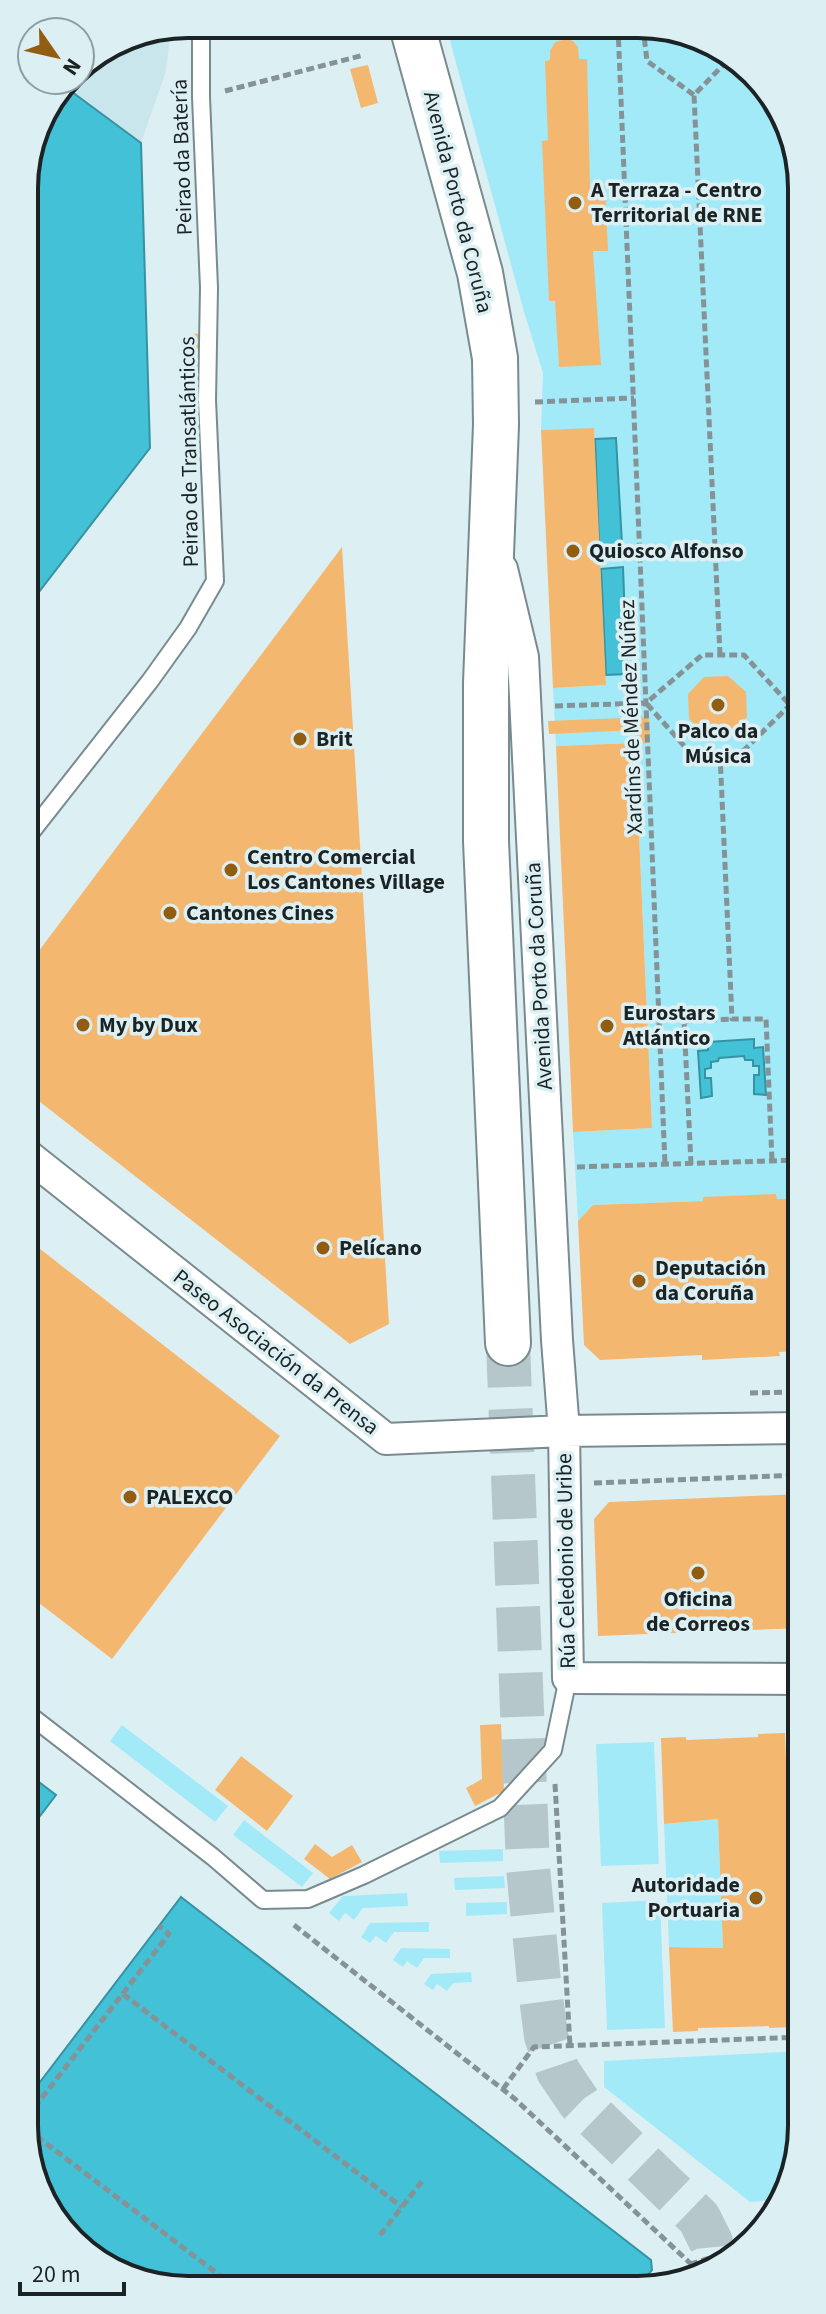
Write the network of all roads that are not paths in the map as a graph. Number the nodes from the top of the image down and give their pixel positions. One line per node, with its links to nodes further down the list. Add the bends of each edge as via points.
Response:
1 (201, 38): 3 (lane, Peirao da Batería)
2 (415, 38): 4 (main road, Avenida Porto da Coruña, via 480,273 495,358)
3 (209, 288): 5 (lane, Peirao de Transatlánticos, via 207,400 215,581 150,681)
4 (491, 524): 7 (main road, Avenida Porto da Coruña, via 486,841); 9 (street, Avenida Porto da Coruña, via 523,657)
5 (38, 823)
6 (38, 1164): 9 (street, Paseo Asociación da Prensa, via 386,1439)
7 (508, 1343)
8 (788, 1428): 9 (street, Paseo Asociación da Prensa)
9 (564, 1431): 10 (street, Rúa Celedonio de Uribe)
10 (568, 1678): 11 (street); 12 (lane, Rúa Celedonio de Uribe, via 553,1750 500,1808 308,1899 263,1900)
11 (788, 1679)
12 (38, 1721)

